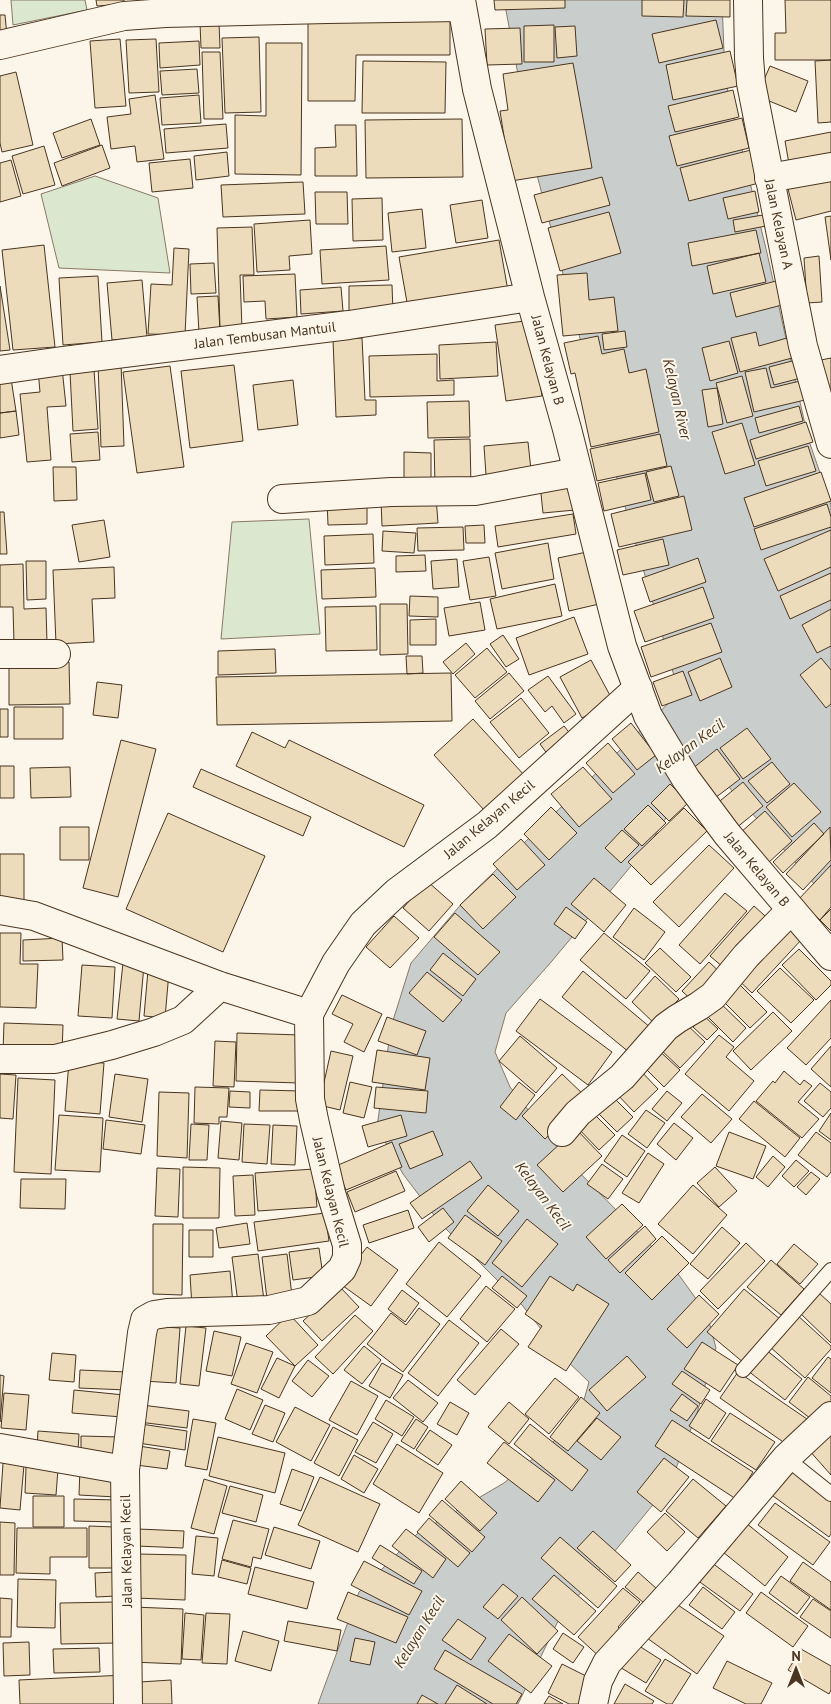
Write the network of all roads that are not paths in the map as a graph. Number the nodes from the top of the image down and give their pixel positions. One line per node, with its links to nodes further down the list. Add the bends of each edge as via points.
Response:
1 (748, 0): 5 (street, Jalan Kelayan A, via 751,83)
2 (461, 4): 3 (street, via 124,16); 6 (street, Jalan Kelayan B, via 477,90)
3 (0, 45)
4 (831, 167): 5 (street)
5 (769, 178): 8 (street, Jalan Kelayan A, via 804,346)
6 (530, 297): 7 (street, Jalan Tembusan Mantuil, via 349,325); 9 (street, Jalan Kelayan B)
7 (0, 370)
8 (831, 444)
9 (577, 472): 10 (street, via 475,491 391,492); 13 (street, Jalan Kelayan B, via 622,646)
10 (282, 500)
11 (0, 654): 12 (street)
12 (56, 654)
13 (638, 688): 15 (street, Jalan Kelayan B, via 648,716 686,779); 18 (street, Jalan Kelayan Kecil, via 487,825 397,892 363,924 336,963)
14 (0, 910): 17 (street, via 34,916)
15 (791, 910): 16 (street, Jalan Kelayan B); 20 (street, via 713,996 666,1027 622,1076 578,1113)
16 (831, 956)
17 (220, 986): 18 (street); 19 (street, via 183,1020 154,1032 55,1059)
18 (310, 1014): 26 (street, Jalan Kelayan Kecil, via 310,1099 331,1193 347,1245 347,1258 342,1269 308,1301 269,1310 154,1315 145,1320)
19 (0, 1059)
20 (562, 1132)
21 (831, 1270): 22 (lane)
22 (743, 1370)
23 (831, 1416): 25 (street)
24 (0, 1448): 26 (street)
25 (786, 1458): 27 (lane); 29 (street, via 607,1663 598,1681)
26 (125, 1470): 28 (street, Jalan Kelayan Kecil)
27 (831, 1494)
28 (128, 1704)
29 (593, 1704)

